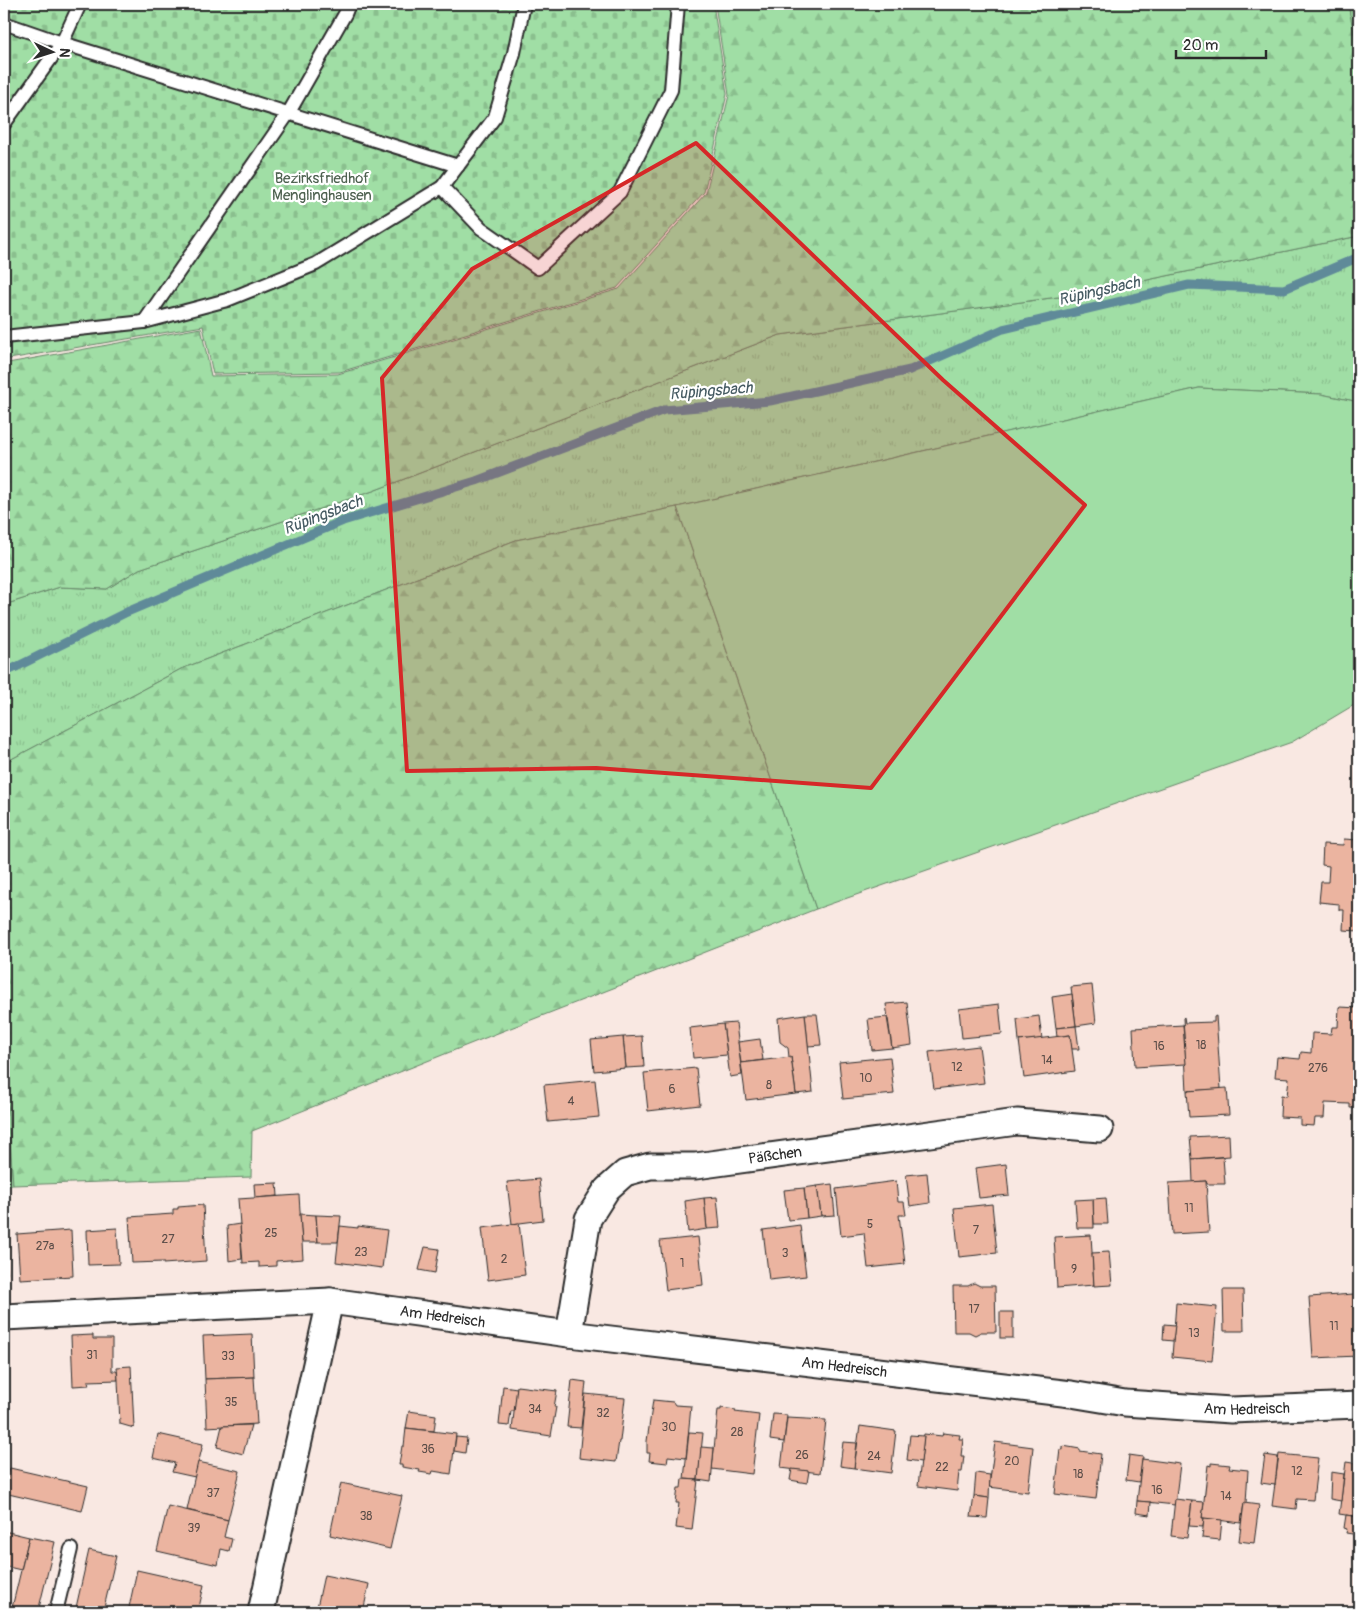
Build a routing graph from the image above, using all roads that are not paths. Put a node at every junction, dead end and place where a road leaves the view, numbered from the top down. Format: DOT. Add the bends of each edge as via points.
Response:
graph roads {
  1 [pos="80,4"];
  2 [pos="349,4"];
  3 [pos="524,4"];
  4 [pos="678,4"];
  5 [pos="4,23"];
  6 [pos="62,44"];
  7 [pos="288,114"];
  8 [pos="4,124"];
  9 [pos="458,166"];
  10 [pos="442,187"];
  11 [pos="144,322"];
  12 [pos="4,337"];
  13 [pos="1100,1129"];
  14 [pos="330,1301"];
  15 [pos="4,1317"];
  16 [pos="569,1334"];
  17 [pos="1359,1405"];
  18 [pos="71,1549"];
  19 [pos="56,1612"];
  20 [pos="261,1612"];
  1 -- 6 [label="lane"];
  2 -- 7 [label="lane"];
  3 -- 9 [label="lane" via="514,53 494,117"];
  4 -- 10 [label="lane" via="671,90 620,192 538,268 481,228"];
  5 -- 6 [label="lane"];
  6 -- 7 [label="lane"];
  6 -- 8 [label="lane"];
  7 -- 9 [label="lane"];
  7 -- 11 [label="lane"];
  9 -- 10 [label="lane"];
  10 -- 11 [label="lane" via="316,264 227,300"];
  11 -- 12 [label="lane"];
  13 -- 16 [label="street, Päßchen" via="1017,1122 696,1166 650,1166 625,1173 606,1189 588,1218"];
  14 -- 15 [label="street, Am Hedreisch"];
  14 -- 16 [label="street, Am Hedreisch"];
  14 -- 20 [label="street"];
  16 -- 17 [label="street, Am Hedreisch" via="1125,1403 1231,1410"];
  18 -- 19 [label="lane"];
}
